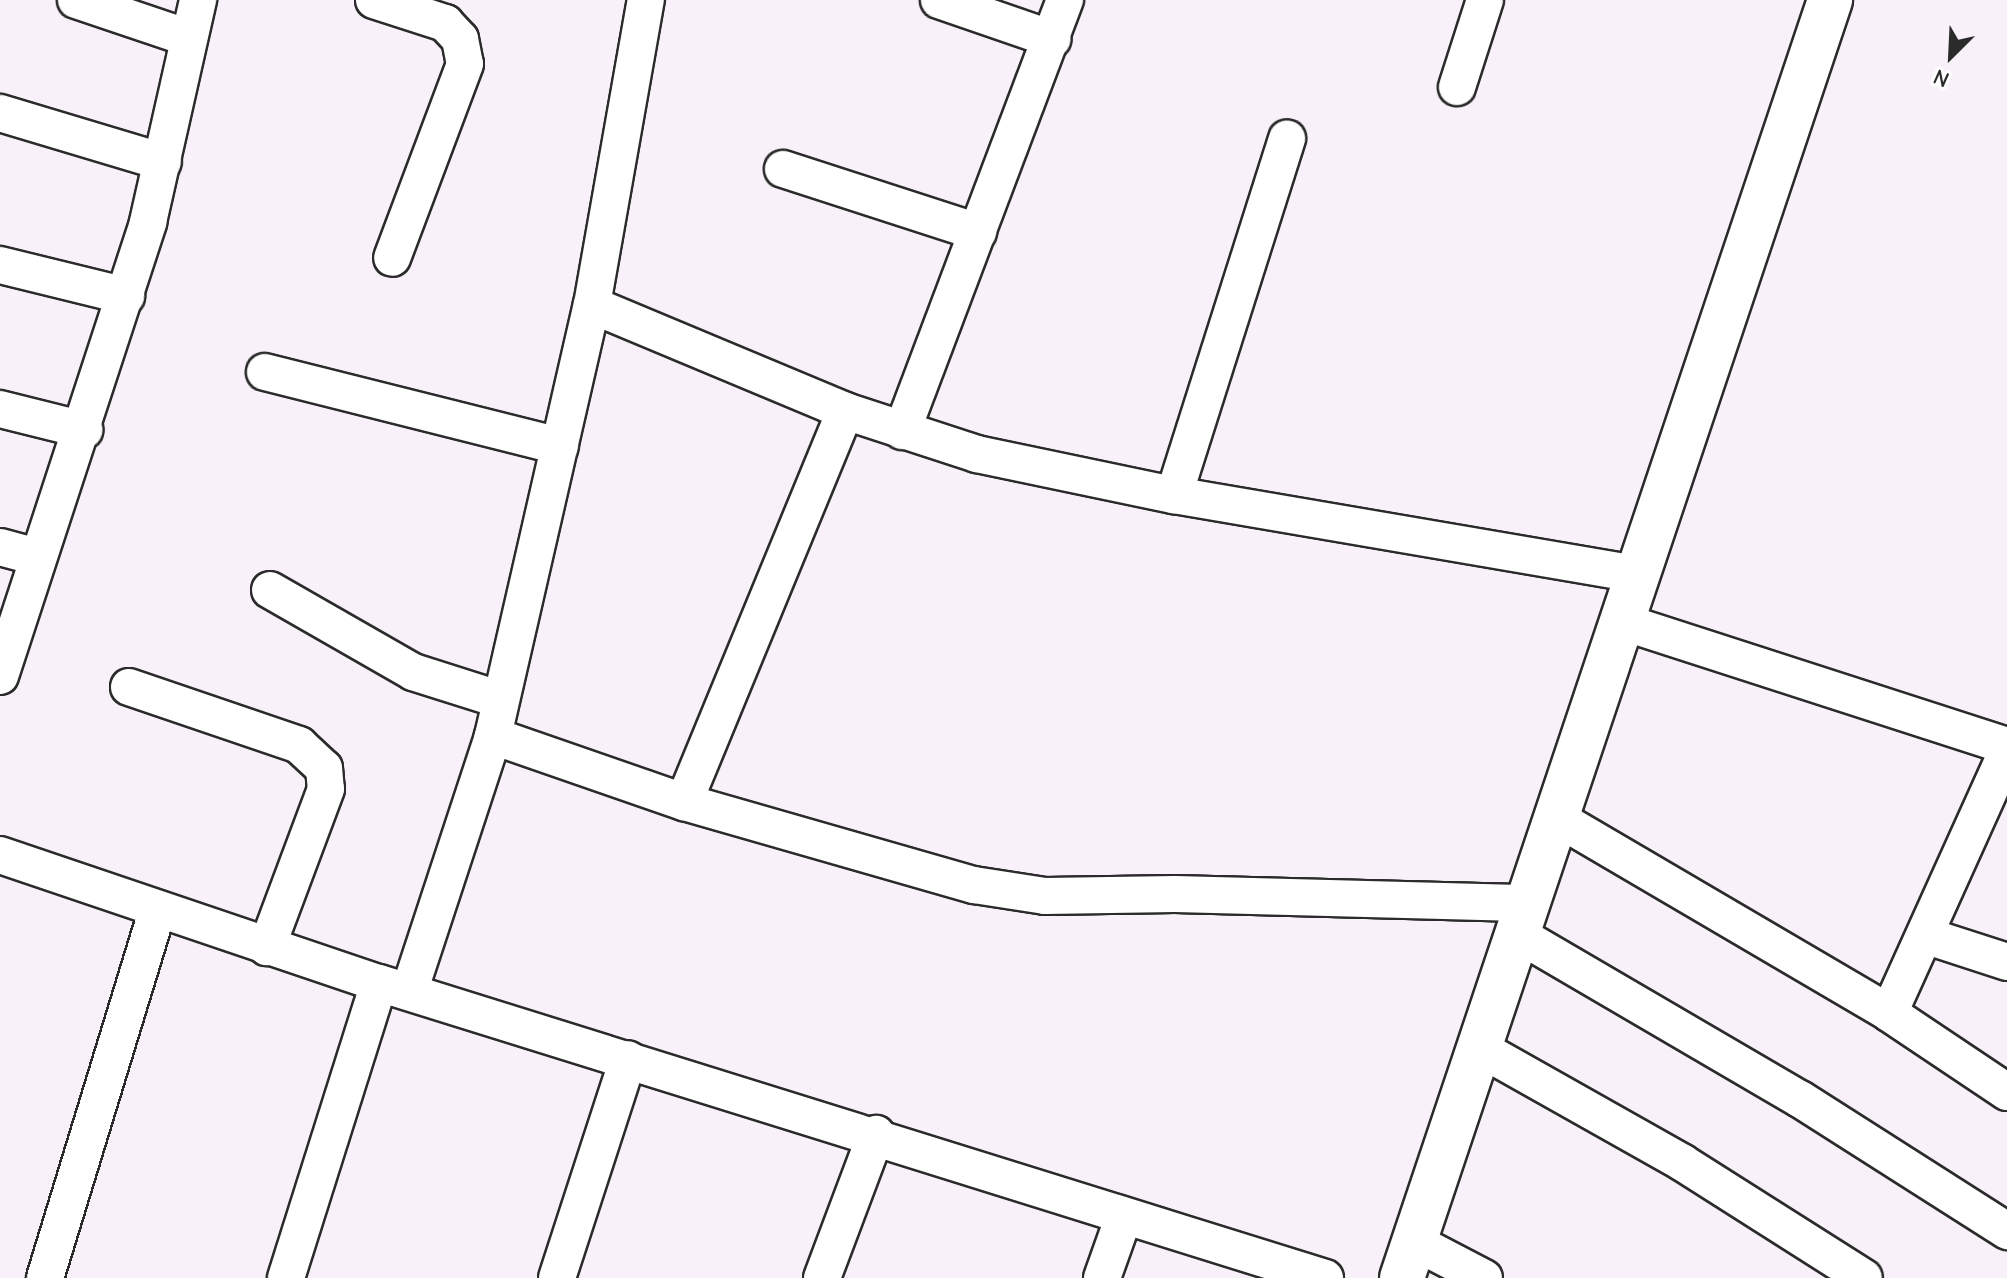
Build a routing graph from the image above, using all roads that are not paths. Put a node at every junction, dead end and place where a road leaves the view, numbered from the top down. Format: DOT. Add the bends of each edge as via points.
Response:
graph roads {
  1 [pos="76,0"];
  2 [pos="198,0"];
  3 [pos="374,0"];
  4 [pos="646,0"];
  5 [pos="939,0"];
  6 [pos="1065,0"];
  7 [pos="1485,0"];
  8 [pos="1830,0"];
  9 [pos="189,38"];
  10 [pos="1052,39"];
  11 [pos="1457,87"];
  12 [pos="0,113"];
  13 [pos="1287,138"];
  14 [pos="163,162"];
  15 [pos="783,169"];
  16 [pos="978,232"];
  17 [pos="392,258"];
  18 [pos="0,265"];
  19 [pos="126,296"];
  20 [pos="592,305"];
  21 [pos="265,372"];
  22 [pos="0,409"];
  23 [pos="845,411"];
  24 [pos="84,430"];
  25 [pos="902,431"];
  26 [pos="560,446"];
  27 [pos="1174,495"];
  28 [pos="0,547"];
  29 [pos="37,557"];
  30 [pos="1640,575"];
  31 [pos="270,590"];
  32 [pos="1623,622"];
  33 [pos="0,676"];
  34 [pos="129,687"];
  35 [pos="498,699"];
  36 [pos="493,736"];
  37 [pos="2007,746"];
  38 [pos="2007,752"];
  39 [pos="684,802"];
  40 [pos="1557,818"];
  41 [pos="0,855"];
  42 [pos="157,911"];
  43 [pos="1524,919"];
  44 [pos="1927,936"];
  45 [pos="267,947"];
  46 [pos="2007,962"];
  47 [pos="395,986"];
  48 [pos="1889,1013"];
  49 [pos="1481,1049"];
  50 [pos="628,1059"];
  51 [pos="2007,1092"];
  52 [pos="876,1134"];
  53 [pos="1123,1219"];
  54 [pos="2007,1231"];
  55 [pos="1408,1259"];
  56 [pos="45,1278"];
  57 [pos="286,1278"];
  58 [pos="557,1278"];
  59 [pos="822,1278"];
  60 [pos="1102,1278"];
  61 [pos="1325,1278"];
  62 [pos="1484,1278"];
  63 [pos="1864,1278"];
  1 -- 9 [label="street"];
  2 -- 9 [label="street"];
  3 -- 17 [label="street" via="445,23 460,39 465,64"];
  4 -- 20 [label="street"];
  5 -- 10 [label="street"];
  6 -- 10 [label="street"];
  7 -- 11 [label="street"];
  8 -- 30 [label="street"];
  9 -- 14 [label="street"];
  10 -- 16 [label="street"];
  12 -- 14 [label="street"];
  13 -- 27 [label="street"];
  14 -- 19 [label="street"];
  15 -- 16 [label="street"];
  16 -- 25 [label="street"];
  18 -- 19 [label="street"];
  19 -- 24 [label="street"];
  20 -- 23 [label="street"];
  20 -- 26 [label="street"];
  21 -- 26 [label="street"];
  22 -- 24 [label="street"];
  23 -- 25 [label="street"];
  23 -- 39 [label="street"];
  24 -- 29 [label="street"];
  25 -- 27 [label="street" via="977,454"];
  26 -- 35 [label="street"];
  27 -- 30 [label="street"];
  28 -- 29 [label="street"];
  29 -- 33 [label="street"];
  30 -- 32 [label="street"];
  31 -- 35 [label="street" via="413,672"];
  32 -- 37 [label="street"];
  32 -- 40 [label="street"];
  34 -- 45 [label="street" via="299,745 324,768 326,789"];
  35 -- 36 [label="street"];
  36 -- 39 [label="street"];
  36 -- 47 [label="street"];
  38 -- 44 [label="street"];
  39 -- 43 [label="street" via="974,885 1045,896 1175,894"];
  40 -- 43 [label="street"];
  40 -- 48 [label="street"];
  41 -- 42 [label="street"];
  42 -- 45 [label="street"];
  42 -- 56 [label="street"];
  43 -- 49 [label="street"];
  43 -- 54 [label="street"];
  44 -- 46 [label="street"];
  44 -- 48 [label="street"];
  45 -- 47 [label="street"];
  47 -- 50 [label="street"];
  47 -- 57 [label="street"];
  48 -- 51 [label="street"];
  49 -- 55 [label="street"];
  49 -- 63 [label="street" via="1683,1163"];
  50 -- 52 [label="street"];
  50 -- 58 [label="street"];
  52 -- 53 [label="street"];
  52 -- 59 [label="street"];
  53 -- 60 [label="street"];
  53 -- 61 [label="street"];
  55 -- 62 [label="street"];
}
